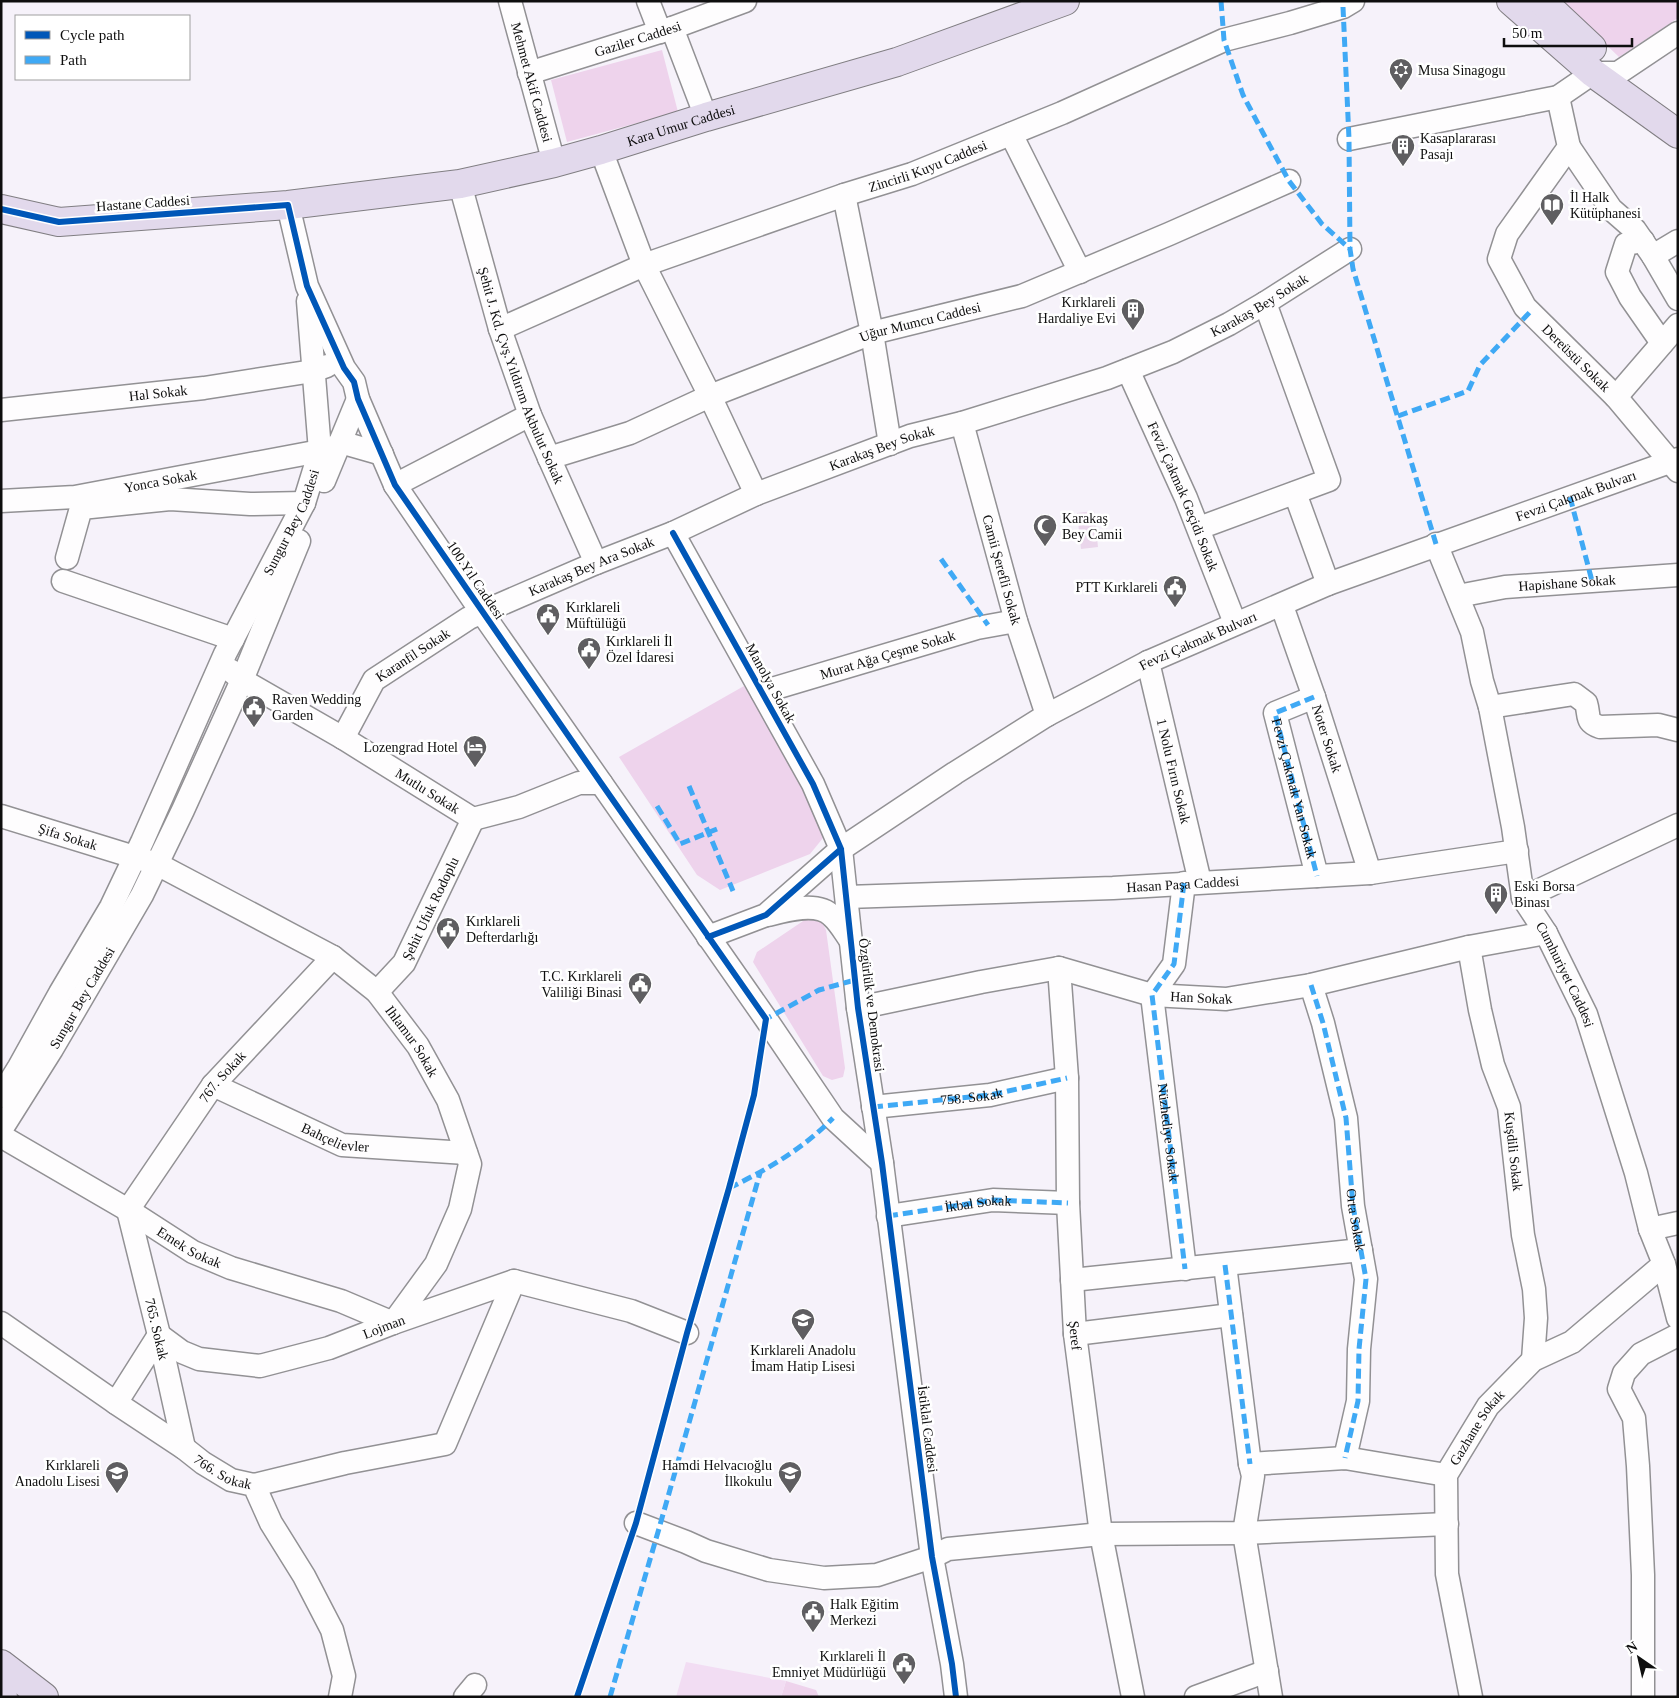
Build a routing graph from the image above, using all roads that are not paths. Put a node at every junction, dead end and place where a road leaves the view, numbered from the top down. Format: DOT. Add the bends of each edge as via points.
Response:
graph roads {
  1 [pos="510,1"];
  2 [pos="648,1"];
  3 [pos="745,1"];
  4 [pos="1065,1"];
  5 [pos="1353,1"];
  6 [pos="1511,1"];
  7 [pos="1542,1"];
  8 [pos="666,30"];
  9 [pos="1678,33"];
  10 [pos="529,73"];
  11 [pos="1606,73"];
  12 [pos="1558,97"];
  13 [pos="1678,114"];
  14 [pos="706,117"];
  15 [pos="1011,134"];
  16 [pos="1678,134"];
  17 [pos="1349,139"];
  18 [pos="1569,146"];
  19 [pos="601,150"];
  20 [pos="554,163"];
  21 [pos="1289,181"];
  22 [pos="460,184"];
  23 [pos="844,196"];
  24 [pos="288,206"];
  25 [pos="1,209"];
  26 [pos="1678,241"];
  27 [pos="1350,249"];
  28 [pos="1648,249"];
  29 [pos="644,265"];
  30 [pos="1080,272"];
  31 [pos="307,286"];
  32 [pos="1678,299"];
  33 [pos="1265,303"];
  34 [pos="1678,325"];
  35 [pos="500,330"];
  36 [pos="872,333"];
  37 [pos="1662,344"];
  38 [pos="344,368"];
  39 [pos="1128,370"];
  40 [pos="313,371"];
  41 [pos="1608,389"];
  42 [pos="710,396"];
  43 [pos="358,399"];
  44 [pos="1,410"];
  45 [pos="530,415"];
  46 [pos="962,423"];
  47 [pos="890,444"];
  48 [pos="330,447"];
  49 [pos="382,454"];
  50 [pos="549,458"];
  51 [pos="1675,464"];
  52 [pos="395,485"];
  53 [pos="1295,493"];
  54 [pos="756,494"];
  55 [pos="1,501"];
  56 [pos="304,503"];
  57 [pos="1199,528"];
  58 [pos="673,532"];
  59 [pos="1436,544"];
  60 [pos="67,558"];
  61 [pos="596,563"];
  62 [pos="1678,575"];
  63 [pos="63,581"];
  64 [pos="1328,584"];
  65 [pos="1458,596"];
  66 [pos="1282,606"];
  67 [pos="489,609"];
  68 [pos="1016,621"];
  69 [pos="1235,623"];
  70 [pos="233,639"];
  71 [pos="1148,662"];
  72 [pos="222,664"];
  73 [pos="242,680"];
  74 [pos="762,692"];
  75 [pos="1314,697"];
  76 [pos="1490,707"];
  77 [pos="1047,715"];
  78 [pos="1678,730"];
  79 [pos="344,738"];
  80 [pos="600,783"];
  81 [pos="1,816"];
  82 [pos="473,819"];
  83 [pos="1678,825"];
  84 [pos="841,850"];
  85 [pos="1517,851"];
  86 [pos="134,858"];
  87 [pos="157,864"];
  88 [pos="1370,873"];
  89 [pos="1317,876"];
  90 [pos="1192,883"];
  91 [pos="847,897"];
  92 [pos="1523,898"];
  93 [pos="766,915"];
  94 [pos="1546,933"];
  95 [pos="708,937"];
  96 [pos="851,942"];
  97 [pos="1469,947"];
  98 [pos="333,957"];
  99 [pos="1059,968"];
  100 [pos="1311,985"];
  101 [pos="377,992"];
  102 [pos="1152,995"];
  103 [pos="858,1008"];
  104 [pos="1067,1078"];
  105 [pos="214,1085"];
  106 [pos="1,1096"];
  107 [pos="873,1107"];
  108 [pos="1,1130"];
  109 [pos="1,1136"];
  110 [pos="466,1153"];
  111 [pos="882,1163"];
  112 [pos="1068,1203"];
  113 [pos="128,1210"];
  114 [pos="888,1216"];
  115 [pos="1678,1223"];
  116 [pos="1650,1230"];
  117 [pos="1361,1250"];
  118 [pos="1664,1264"];
  119 [pos="1225,1265"];
  120 [pos="1184,1269"];
  121 [pos="1072,1280"];
  122 [pos="514,1281"];
  123 [pos="1231,1315"];
  124 [pos="1678,1318"];
  125 [pos="1,1323"];
  126 [pos="393,1323"];
  127 [pos="687,1333"];
  128 [pos="1075,1334"];
  129 [pos="159,1335"];
  130 [pos="1678,1336"];
  131 [pos="1533,1360"];
  132 [pos="116,1403"];
  133 [pos="184,1448"];
  134 [pos="1345,1458"];
  135 [pos="1250,1464"];
  136 [pos="1446,1474"];
  137 [pos="254,1485"];
  138 [pos="636,1523"];
  139 [pos="1447,1524"];
  140 [pos="1101,1534"];
  141 [pos="1244,1534"];
  142 [pos="932,1556"];
  143 [pos="1,1664"];
  144 [pos="1267,1671"];
  145 [pos="44,1697"];
  146 [pos="340,1697"];
  147 [pos="956,1697"];
  148 [pos="1133,1697"];
  149 [pos="1196,1697"];
  150 [pos="1272,1697"];
  151 [pos="1471,1697"];
  152 [pos="1643,1697"];
  1 -- 10 [label="street, Mehmet Akif Caddesi"];
  2 -- 8 [label="street"];
  3 -- 8 [label="street, Gaziler Caddesi"];
  4 -- 14 [label="main road, Kara Umur Caddesi" via="897,62"];
  5 -- 15 [label="street, Zincirli Kuyu Caddesi" via="1290,24 1224,40"];
  6 -- 11 [label="main road"];
  7 -- 11 [label="main road"];
  8 -- 10 [label="street, Gaziler Caddesi"];
  8 -- 14 [label="street"];
  9 -- 11 [label="street"];
  10 -- 20 [label="street, Mehmet Akif Caddesi"];
  11 -- 12 [label="street"];
  11 -- 13 [label="main road"];
  11 -- 16 [label="main road"];
  12 -- 17 [label="street"];
  12 -- 18 [label="street"];
  14 -- 19 [label="main road, Kara Umur Caddesi"];
  15 -- 23 [label="street, Zincirli Kuyu Caddesi" via="912,174"];
  15 -- 30 [label="street"];
  18 -- 28 [label="street" via="1611,209 1635,230"];
  18 -- 41 [label="street, Dereüstü Sokak" via="1507,234 1499,259 1524,306"];
  19 -- 20 [label="main road, Kara Umur Caddesi"];
  19 -- 29 [label="street"];
  20 -- 22 [label="main road, Kara Umur Caddesi"];
  21 -- 30 [label="street, Uğur Mumcu Caddesi"];
  22 -- 24 [label="main road, Kara Umur Caddesi"];
  22 -- 35 [label="street, Şehit J. Kd. Çvş.Yıldırım Akbulut Sokak"];
  23 -- 29 [label="street, Zincirli Kuyu Caddesi"];
  23 -- 36 [label="street"];
  24 -- 25 [label="main road, Hastane Caddesi" via="59,222"];
  24 -- 31 [label="street, 100.Yıl Caddesi"];
  26 -- 28 [label="street"];
  27 -- 33 [label="street, Karakaş Bey Sokak"];
  28 -- 32 [label="street"];
  28 -- 37 [label="street" via="1626,244 1617,272"];
  29 -- 35 [label="street, Zincirli Kuyu Caddesi"];
  29 -- 42 [label="street"];
  30 -- 36 [label="street, Uğur Mumcu Caddesi" via="1022,296"];
  31 -- 38 [label="street, 100.Yıl Caddesi"];
  31 -- 40 [label="street, 100.Yıl Caddesi"];
  33 -- 39 [label="street, Karakaş Bey Sokak" via="1173,352"];
  33 -- 53 [label="street" via="1329,480"];
  34 -- 37 [label="street"];
  35 -- 45 [label="street, Şehit J. Kd. Çvş.Yıldırım Akbulut Sokak"];
  36 -- 42 [label="street, Uğur Mumcu Caddesi"];
  36 -- 47 [label="street"];
  37 -- 41 [label="street"];
  38 -- 40 [label="street, Hal Sokak" via="328,366"];
  38 -- 43 [label="street, 100.Yıl Caddesi" via="354,382"];
  39 -- 46 [label="street, Karakaş Bey Sokak"];
  39 -- 57 [label="street, Fevzi Çakmak Geçidi Sokak"];
  40 -- 44 [label="street, Hal Sokak" via="204,388"];
  40 -- 48 [label="street, Sungur Bey Caddesi"];
  41 -- 51 [label="street, Dereüstü Sokak"];
  42 -- 50 [label="street, Uğur Mumcu Caddesi" via="630,433"];
  42 -- 54 [label="street"];
  43 -- 48 [label="street, Sungur Bey Caddesi"];
  43 -- 49 [label="street, 100.Yıl Caddesi"];
  45 -- 50 [label="street, Şehit J. Kd. Çvş.Yıldırım Akbulut Sokak"];
  45 -- 52 [label="street"];
  46 -- 47 [label="street, Karakaş Bey Sokak"];
  46 -- 68 [label="street, Camii Şerefli Sokak"];
  47 -- 54 [label="street, Karakaş Bey Sokak"];
  48 -- 49 [label="street"];
  48 -- 55 [label="street, Yonca Sokak" via="75,497"];
  48 -- 56 [label="street, Sungur Bey Caddesi"];
  48 -- 73 [label="street, Sungur Bey Caddesi"];
  49 -- 52 [label="street, 100.Yıl Caddesi"];
  50 -- 61 [label="street, Şehit J. Kd. Çvş.Yıldırım Akbulut Sokak"];
  51 -- 59 [label="street, Fevzi Çakmak Bulvarı"];
  52 -- 67 [label="street, 100.Yıl Caddesi"];
  53 -- 57 [label="street"];
  53 -- 64 [label="street"];
  54 -- 58 [label="street, Karakaş Bey Ara Sokak"];
  56 -- 60 [label="street" via="170,500 81,508"];
  56 -- 70 [label="street, Sungur Bey Caddesi"];
  57 -- 69 [label="street, Fevzi Çakmak Geçidi Sokak"];
  58 -- 61 [label="street, Karakaş Bey Ara Sokak"];
  58 -- 74 [label="street, Manolya Sokak"];
  59 -- 64 [label="street, Fevzi Çakmak Bulvarı"];
  59 -- 65 [label="street, Cumhuriyet Caddesi"];
  61 -- 67 [label="street, Karakaş Bey Ara Sokak"];
  62 -- 65 [label="street, Hapishane Sokak" via="1504,587"];
  63 -- 70 [label="street"];
  64 -- 66 [label="street, Fevzi Çakmak Bulvarı"];
  65 -- 76 [label="street, Cumhuriyet Caddesi" via="1472,632"];
  66 -- 69 [label="street, Fevzi Çakmak Bulvarı"];
  66 -- 75 [label="street, Noter Sokak"];
  67 -- 79 [label="street, Karanfil Sokak" via="469,618 374,680"];
  67 -- 80 [label="street, 100.Yıl Caddesi"];
  68 -- 74 [label="street, Murat Ağa Çeşme Sokak" via="977,628"];
  68 -- 77 [label="street, Camii Şerefli Sokak"];
  69 -- 71 [label="street, Fevzi Çakmak Bulvarı"];
  70 -- 72 [label="street, Sungur Bey Caddesi"];
  71 -- 77 [label="street, Fevzi Çakmak Bulvarı"];
  71 -- 90 [label="street, 1 Nolu Fırın Sokak"];
  72 -- 73 [label="street"];
  72 -- 86 [label="street, Sungur Bey Caddesi"];
  73 -- 79 [label="street, Mutlu Sokak"];
  73 -- 87 [label="street, Sungur Bey Caddesi"];
  74 -- 84 [label="street, Manolya Sokak" via="813,784"];
  75 -- 88 [label="street, Noter Sokak"];
  75 -- 89 [label="street, Fevzi Çakmak Yan Sokak" via="1275,713"];
  76 -- 78 [label="street" via="1574,694 1586,703 1588,719 1600,727 1658,725"];
  76 -- 85 [label="street, Cumhuriyet Caddesi"];
  77 -- 84 [label="street, Fevzi Çakmak Bulvarı"];
  79 -- 82 [label="street, Mutlu Sokak"];
  80 -- 82 [label="street, Mutlu Sokak" via="579,784 519,807"];
  80 -- 95 [label="street, 100.Yıl Caddesi"];
  81 -- 86 [label="street, Şifa Sokak"];
  82 -- 101 [label="street, Şehit Ufuk Rodoplu" via="404,963"];
  83 -- 92 [label="street"];
  84 -- 91 [label="street, Özgürlük ve Demokrasi"];
  84 -- 93 [label="street, Fevzi Çakmak Bulvarı"];
  85 -- 88 [label="street, Hasan Paşa Caddesi"];
  85 -- 92 [label="street, Cumhuriyet Caddesi"];
  86 -- 87 [label="street"];
  86 -- 106 [label="street, Sungur Bey Caddesi" via="111,907"];
  87 -- 98 [label="street, Ihlamur Sokak"];
  87 -- 108 [label="street, Sungur Bey Caddesi" via="56,1042"];
  88 -- 89 [label="street, Hasan Paşa Caddesi"];
  89 -- 90 [label="street, Hasan Paşa Caddesi"];
  90 -- 91 [label="street, Hasan Paşa Caddesi"];
  90 -- 102 [label="street" via="1174,964"];
  91 -- 96 [label="street, Özgürlük ve Demokrasi"];
  92 -- 94 [label="street, Cumhuriyet Caddesi"];
  93 -- 95 [label="street, Fevzi Çakmak Bulvarı"];
  93 -- 96 [label="street, Fevzi Çakmak Bulvarı" via="791,909 820,909 831,914"];
  94 -- 97 [label="street, Han Sokak"];
  94 -- 116 [label="street, Cumhuriyet Caddesi" via="1586,1014 1636,1173"];
  95 -- 111 [label="street" via="833,1118"];
  96 -- 103 [label="street, Özgürlük ve Demokrasi"];
  97 -- 100 [label="street, Han Sokak"];
  97 -- 131 [label="street, Kuşdili Sokak" via="1493,1065 1509,1107 1524,1235 1534,1289"];
  98 -- 101 [label="street, Ihlamur Sokak"];
  98 -- 105 [label="street, 767. Sokak"];
  99 -- 102 [label="street, Han Sokak"];
  99 -- 103 [label="street, Han Sokak"];
  99 -- 104 [label="street, Şeref"];
  100 -- 102 [label="street, Han Sokak" via="1226,999"];
  100 -- 117 [label="street, Orta Sokak" via="1346,1118 1353,1206"];
  101 -- 110 [label="street, Ihlamur Sokak" via="418,1046 448,1100"];
  102 -- 120 [label="street, Nüzhediye Sokak"];
  103 -- 107 [label="street, Özgürlük ve Demokrasi"];
  104 -- 107 [label="street, 758. Sokak" via="990,1095"];
  104 -- 112 [label="street, Şeref"];
  105 -- 110 [label="street, Bahçelievler" via="342,1145"];
  105 -- 113 [label="street, 767. Sokak"];
  107 -- 111 [label="street, Özgürlük ve Demokrasi"];
  109 -- 113 [label="street, Emek Sokak"];
  110 -- 126 [label="street, Ihlamur Sokak" via="470,1164 460,1209 436,1264"];
  111 -- 114 [label="street, İstiklal Caddesi"];
  112 -- 114 [label="street, İkbal Sokak" via="993,1200"];
  112 -- 121 [label="street, Şeref"];
  113 -- 126 [label="street, Emek Sokak" via="193,1252 231,1268 341,1301"];
  113 -- 129 [label="street, 765. Sokak"];
  114 -- 142 [label="street, İstiklal Caddesi"];
  115 -- 116 [label="street"];
  116 -- 118 [label="street, Cumhuriyet Caddesi"];
  117 -- 119 [label="street"];
  117 -- 134 [label="street, Orta Sokak" via="1366,1280 1358,1401"];
  118 -- 124 [label="street, Cumhuriyet Caddesi"];
  118 -- 131 [label="street, Gazhane Sokak" via="1572,1342"];
  119 -- 120 [label="street"];
  119 -- 123 [label="street"];
  120 -- 121 [label="street"];
  121 -- 128 [label="street, Şeref"];
  122 -- 126 [label="street, Lojman"];
  122 -- 127 [label="street" via="631,1311"];
  122 -- 137 [label="street" via="445,1444"];
  123 -- 128 [label="street"];
  123 -- 135 [label="street"];
  125 -- 132 [label="street, 766. Sokak"];
  126 -- 129 [label="street, Lojman" via="329,1348 260,1366 199,1359 182,1352"];
  128 -- 140 [label="street, Şeref"];
  129 -- 132 [label="street"];
  129 -- 133 [label="street, 765. Sokak"];
  130 -- 152 [label="street" via="1641,1354 1624,1373 1620,1389 1634,1418 1638,1466 1643,1575"];
  131 -- 136 [label="street, Gazhane Sokak" via="1488,1406"];
  132 -- 133 [label="street, 766. Sokak"];
  133 -- 137 [label="street, 766. Sokak" via="231,1480"];
  134 -- 135 [label="street"];
  134 -- 136 [label="street"];
  135 -- 141 [label="street" via="1253,1476"];
  136 -- 139 [label="street, Gazhane Sokak"];
  137 -- 146 [label="street, 766. Sokak" via="271,1523 332,1630 344,1676"];
  138 -- 142 [label="street" via="706,1551 769,1570 824,1578 876,1576"];
  139 -- 141 [label="street"];
  139 -- 151 [label="street, Gazhane Sokak" via="1447,1574"];
  140 -- 141 [label="street"];
  140 -- 142 [label="street" via="948,1549"];
  140 -- 148 [label="street, Şeref"];
  141 -- 144 [label="street"];
  142 -- 147 [label="street, İstiklal Caddesi"];
  143 -- 145 [label="main road"];
  144 -- 149 [label="street"];
  144 -- 150 [label="street"];
}
